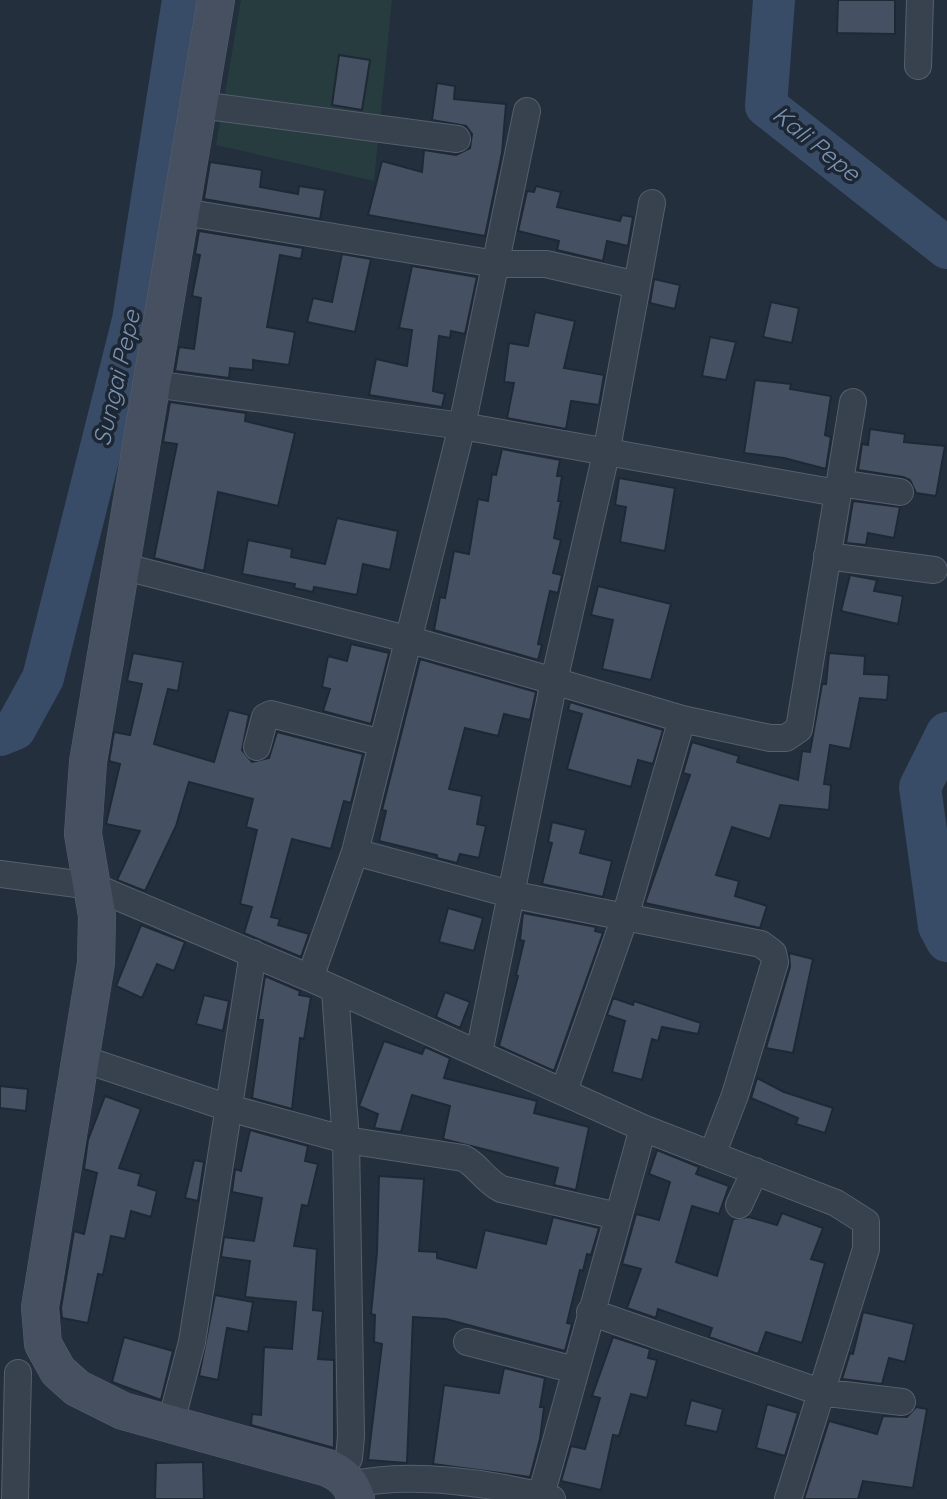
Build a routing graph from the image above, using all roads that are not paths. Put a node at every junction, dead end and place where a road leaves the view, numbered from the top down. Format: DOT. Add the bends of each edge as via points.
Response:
graph roads {
  1 [pos="216,0"];
  2 [pos="920,0"];
  3 [pos="918,66"];
  4 [pos="200,105"];
  5 [pos="527,111"];
  6 [pos="457,139"];
  7 [pos="652,203"];
  8 [pos="183,212"];
  9 [pos="496,264"];
  10 [pos="637,285"];
  11 [pos="153,384"];
  12 [pos="853,402"];
  13 [pos="463,426"];
  14 [pos="606,454"];
  15 [pos="838,488"];
  16 [pos="900,492"];
  17 [pos="827,556"];
  18 [pos="121,566"];
  19 [pos="934,570"];
  20 [pos="407,639"];
  21 [pos="554,681"];
  22 [pos="682,719"];
  23 [pos="382,743"];
  24 [pos="257,747"];
  25 [pos="355,852"];
  26 [pos="0,874"];
  27 [pos="92,886"];
  28 [pos="510,894"];
  29 [pos="625,917"];
  30 [pos="253,953"];
  31 [pos="310,978"];
  32 [pos="335,991"];
  33 [pos="479,1052"];
  34 [pos="80,1058"];
  35 [pos="564,1091"];
  36 [pos="229,1108"];
  37 [pos="643,1128"];
  38 [pos="346,1140"];
  39 [pos="712,1155"];
  40 [pos="755,1171"];
  41 [pos="739,1205"];
  42 [pos="617,1216"];
  43 [pos="590,1312"];
  44 [pos="467,1342"];
  45 [pos="575,1370"];
  46 [pos="58,1371"];
  47 [pos="9,1374"];
  48 [pos="820,1392"];
  49 [pos="902,1402"];
  50 [pos="170,1426"];
  51 [pos="349,1486"];
  52 [pos="544,1498"];
  53 [pos="15,1499"];
  54 [pos="789,1499"];
  1 -- 4 [label="main road"];
  2 -- 3 [label="street"];
  4 -- 6 [label="street"];
  4 -- 8 [label="main road"];
  5 -- 9 [label="street"];
  7 -- 10 [label="street"];
  8 -- 9 [label="street"];
  8 -- 11 [label="main road"];
  9 -- 10 [label="street" via="546,264"];
  9 -- 13 [label="street"];
  10 -- 14 [label="street"];
  11 -- 13 [label="street"];
  11 -- 18 [label="main road"];
  12 -- 15 [label="street"];
  13 -- 14 [label="street"];
  13 -- 20 [label="street"];
  14 -- 15 [label="street"];
  14 -- 21 [label="street"];
  15 -- 16 [label="street"];
  15 -- 17 [label="street"];
  17 -- 19 [label="street"];
  17 -- 22 [label="street" via="799,729 786,737 770,738"];
  18 -- 20 [label="street"];
  18 -- 27 [label="main road" via="88,762 83,834"];
  20 -- 21 [label="street"];
  20 -- 23 [label="street"];
  21 -- 22 [label="street"];
  21 -- 28 [label="street"];
  22 -- 29 [label="street"];
  23 -- 24 [label="street" via="271,714 265,717"];
  23 -- 25 [label="street"];
  25 -- 28 [label="street"];
  25 -- 31 [label="street"];
  26 -- 27 [label="street"];
  27 -- 30 [label="street"];
  27 -- 34 [label="main road" via="96,962"];
  28 -- 29 [label="street"];
  28 -- 33 [label="street"];
  29 -- 35 [label="street"];
  29 -- 39 [label="street" via="761,944 773,953 775,962 735,1095"];
  30 -- 31 [label="street"];
  30 -- 36 [label="street"];
  31 -- 32 [label="street"];
  32 -- 33 [label="street"];
  32 -- 38 [label="street"];
  33 -- 35 [label="street"];
  34 -- 36 [label="street"];
  34 -- 46 [label="main road" via="40,1307 43,1345"];
  35 -- 37 [label="street"];
  36 -- 38 [label="street"];
  36 -- 50 [label="street" via="192,1342"];
  37 -- 39 [label="street"];
  37 -- 42 [label="street"];
  38 -- 42 [label="street" via="463,1158 472,1162 485,1181 501,1189"];
  38 -- 51 [label="street"];
  39 -- 40 [label="street"];
  40 -- 41 [label="street"];
  40 -- 48 [label="street" via="836,1203 866,1222 866,1249"];
  42 -- 43 [label="street"];
  43 -- 45 [label="street"];
  43 -- 48 [label="street"];
  44 -- 45 [label="street"];
  45 -- 52 [label="street"];
  46 -- 47 [label="street"];
  46 -- 50 [label="main road" via="77,1388 123,1411"];
  47 -- 53 [label="street"];
  48 -- 49 [label="street"];
  48 -- 54 [label="street"];
  50 -- 51 [label="main road"];
  51 -- 52 [label="street" via="380,1479 505,1486"];
}
